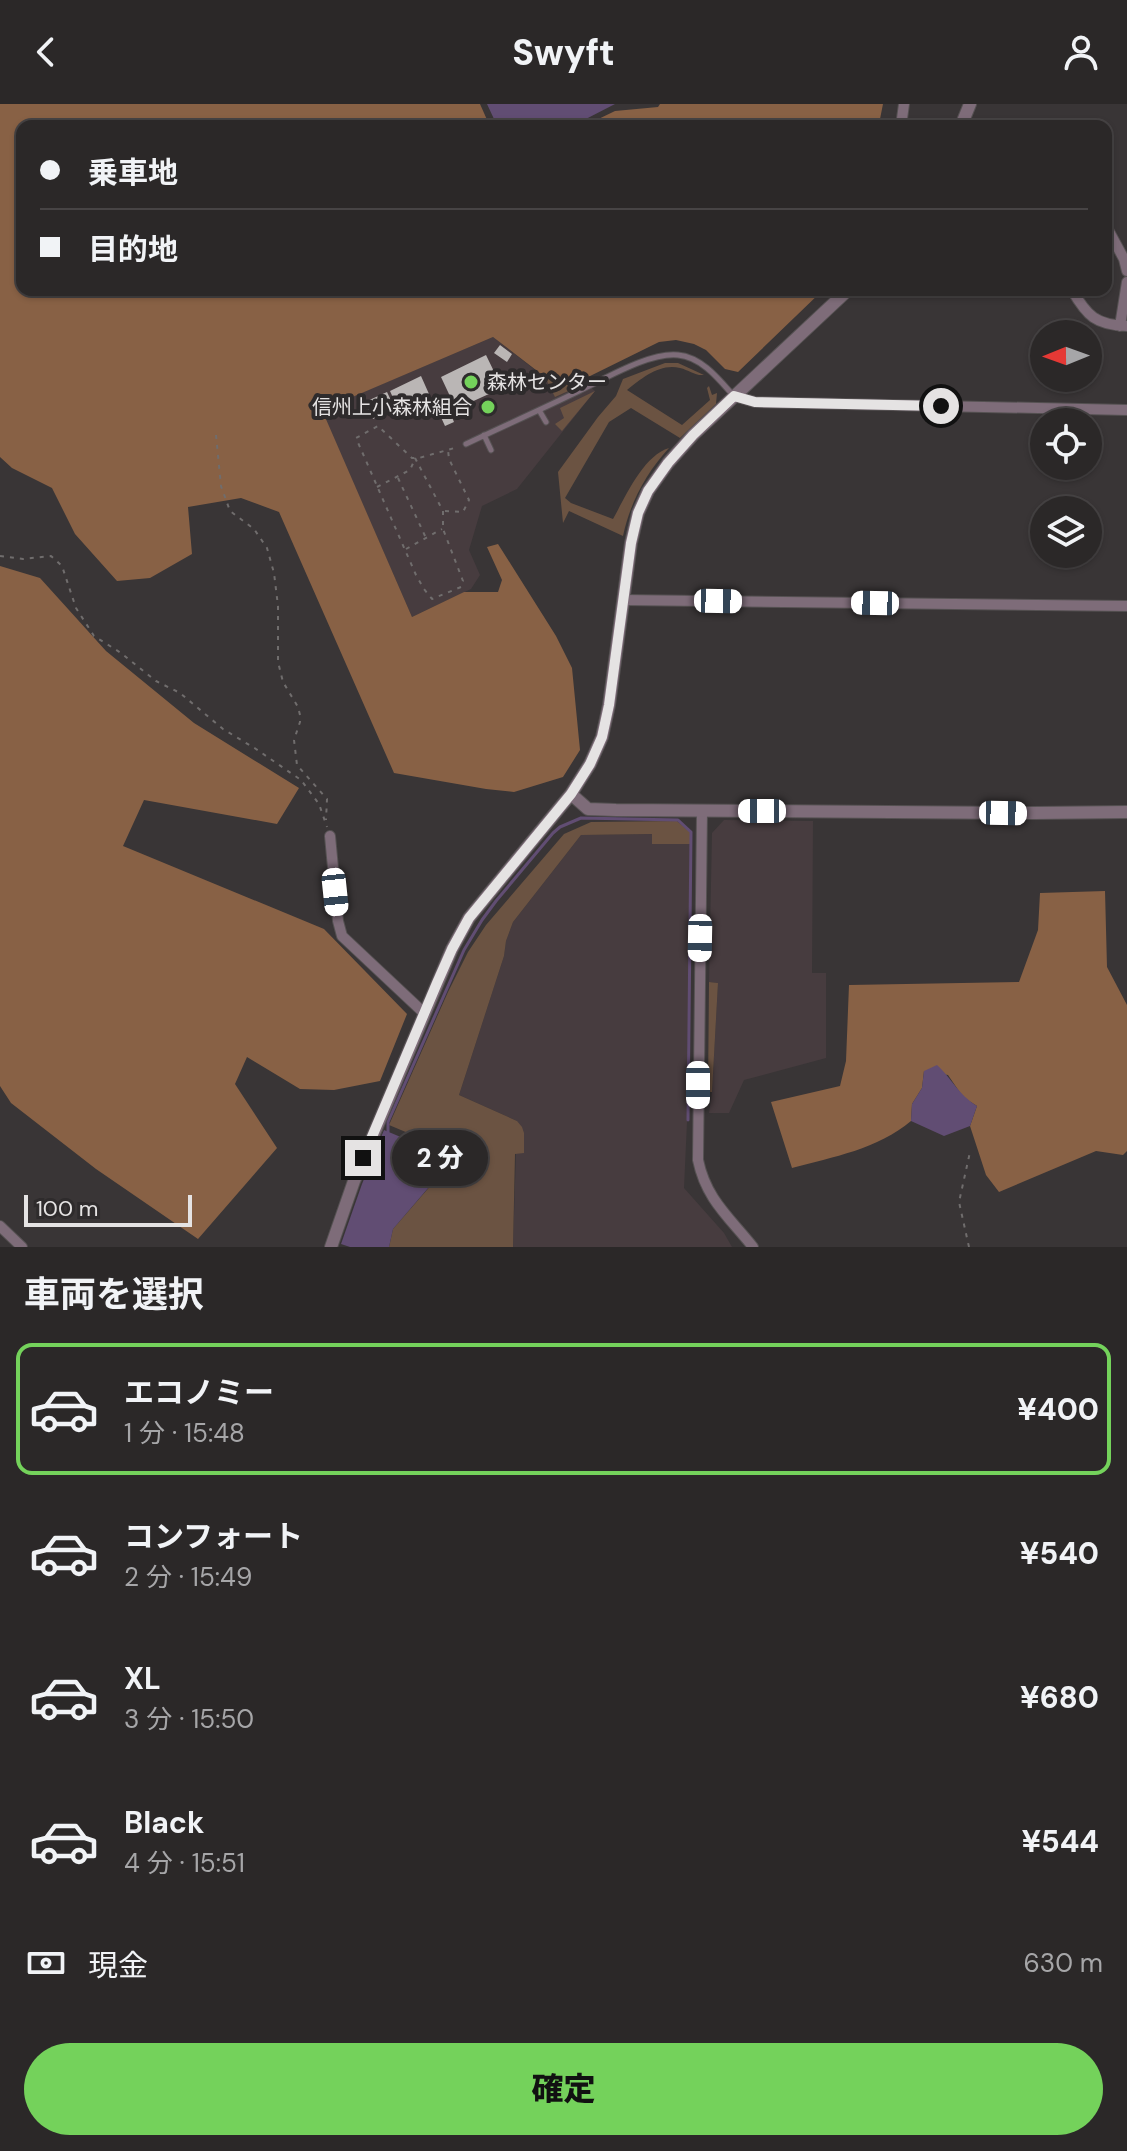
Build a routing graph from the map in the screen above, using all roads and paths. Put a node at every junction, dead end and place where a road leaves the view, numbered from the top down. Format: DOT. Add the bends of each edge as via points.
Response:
graph roads {
  1 [pos="1112,237"];
  2 [pos="1127,271"];
  3 [pos="1127,282"];
  4 [pos="842,296"];
  5 [pos="1075,296"];
  6 [pos="1123,326"];
  7 [pos="734,396"];
  8 [pos="539,410"];
  9 [pos="1127,410"];
  10 [pos="546,422"];
  11 [pos="216,435"];
  12 [pos="484,435"];
  13 [pos="466,444"];
  14 [pos="448,450"];
  15 [pos="491,450"];
  16 [pos="415,458"];
  17 [pos="398,478"];
  18 [pos="377,487"];
  19 [pos="443,511"];
  20 [pos="443,529"];
  21 [pos="426,538"];
  22 [pos="406,549"];
  23 [pos="0,556"];
  24 [pos="623,600"];
  25 [pos="1127,606"];
  26 [pos="571,794"];
  27 [pos="702,810"];
  28 [pos="1127,812"];
  29 [pos="328,830"];
  30 [pos="424,1013"];
  31 [pos="970,1152"];
  32 [pos="0,1226"];
  33 [pos="22,1247"];
  34 [pos="331,1247"];
  35 [pos="753,1247"];
  36 [pos="969,1247"];
  1 -- 2 [label="street"];
  3 -- 6 [label="street"];
  4 -- 7 [label="street"];
  5 -- 6 [label="street" via="1094,319"];
  7 -- 8 [label="lane" via="701,364 679,355 664,356"];
  7 -- 9 [label="street" via="755,402"];
  7 -- 24 [label="street" via="693,435 648,491 638,513"];
  8 -- 10 [label="lane"];
  8 -- 12 [label="lane"];
  11 -- 29 [label="path" via="221,486 230,511 254,529 267,548 278,606 278,662 300,715 297,765 327,799"];
  12 -- 13 [label="lane"];
  12 -- 15 [label="lane"];
  13 -- 14 [label="path"];
  14 -- 16 [label="path"];
  14 -- 19 [label="path" via="469,500 463,512"];
  16 -- 17 [label="path"];
  16 -- 18 [label="path" via="378,426 356,438"];
  16 -- 19 [label="path"];
  17 -- 18 [label="path"];
  17 -- 21 [label="path"];
  18 -- 22 [label="path"];
  19 -- 20 [label="path"];
  20 -- 21 [label="path"];
  20 -- 22 [label="path" via="461,587 432,599"];
  21 -- 22 [label="path"];
  23 -- 29 [label="path" via="51,556 62,566 76,608 94,636 301,780 319,804"];
  24 -- 25 [label="street"];
  24 -- 26 [label="street" via="602,737"];
  26 -- 27 [label="street" via="588,809"];
  26 -- 30 [label="street" via="469,918"];
  27 -- 28 [label="street"];
  27 -- 35 [label="street" via="698,1160 710,1196"];
  29 -- 30 [label="street" via="342,936"];
  30 -- 34 [label="street"];
  31 -- 36 [label="path" via="959,1202"];
  32 -- 33 [label="street"];
}
